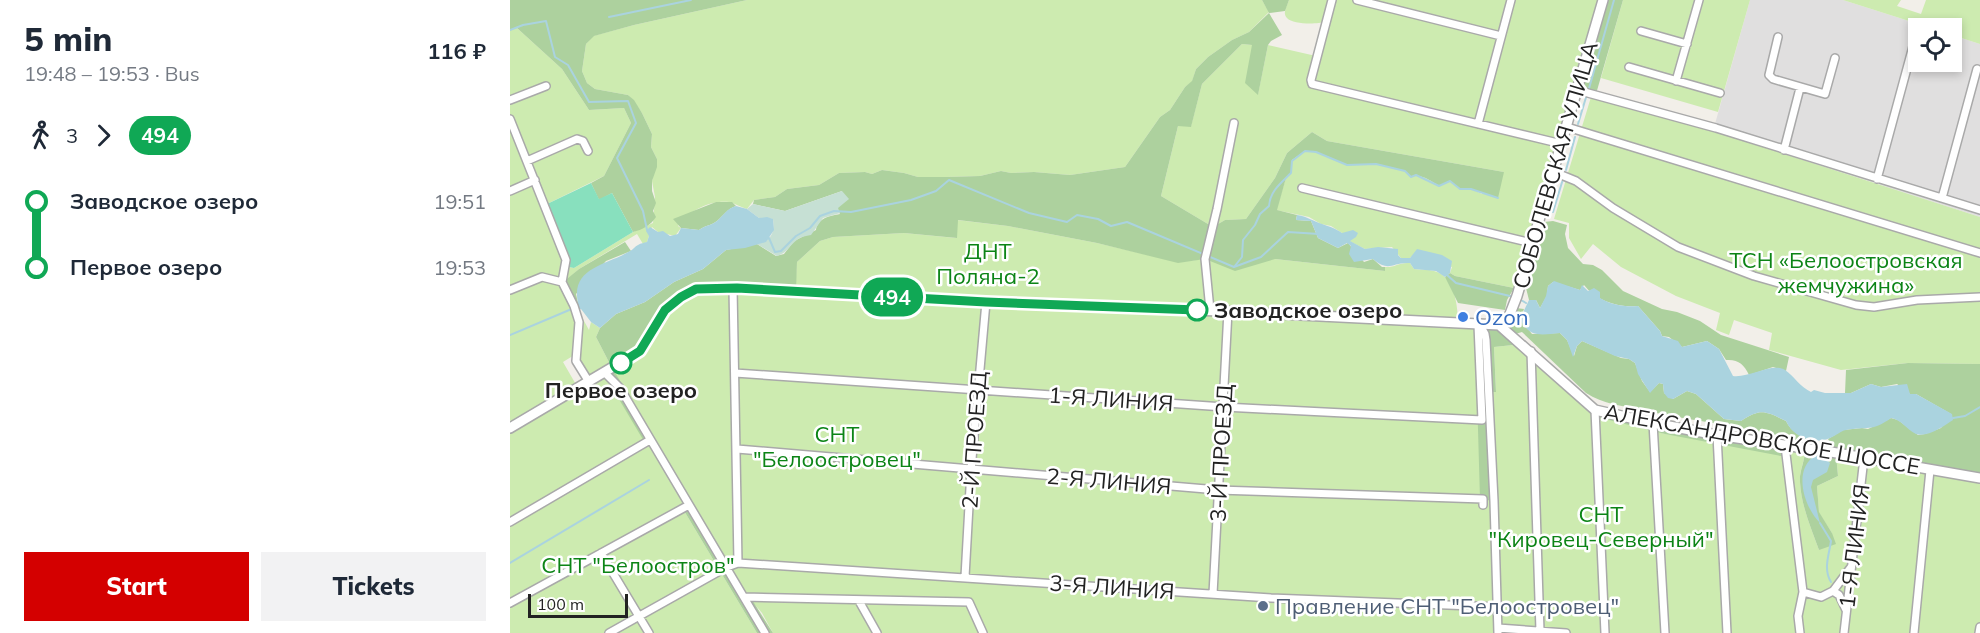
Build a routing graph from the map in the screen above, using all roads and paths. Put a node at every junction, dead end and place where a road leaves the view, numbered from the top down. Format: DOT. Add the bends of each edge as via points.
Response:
graph roads {
  1 [pos="1332,0"];
  2 [pos="1357,0"];
  3 [pos="1511,0"];
  4 [pos="1603,0"];
  5 [pos="1699,0"];
  6 [pos="1641,31"];
  7 [pos="1502,36"];
  8 [pos="1778,37"];
  9 [pos="1686,44"];
  10 [pos="1836,58"];
  11 [pos="1908,65"];
  12 [pos="1629,67"];
  13 [pos="1977,69"];
  14 [pos="1676,81"];
  15 [pos="546,86"];
  16 [pos="1800,88"];
  17 [pos="1577,90"];
  18 [pos="1720,93"];
  19 [pos="510,100"];
  20 [pos="510,119"];
  21 [pos="1234,123"];
  22 [pos="1478,124"];
  23 [pos="1567,127"];
  24 [pos="1562,144"];
  25 [pos="1784,150"];
  26 [pos="588,151"];
  27 [pos="527,161"];
  28 [pos="1554,172"];
  29 [pos="1877,179"];
  30 [pos="535,180"];
  31 [pos="1302,188"];
  32 [pos="510,191"];
  33 [pos="1942,198"];
  34 [pos="1980,210"];
  35 [pos="1532,243"];
  36 [pos="1980,253"];
  37 [pos="562,282"];
  38 [pos="733,288"];
  39 [pos="510,290"];
  40 [pos="1980,297"];
  41 [pos="986,302"];
  42 [pos="1210,310"];
  43 [pos="1228,311"];
  44 [pos="1479,325"];
  45 [pos="1499,325"];
  46 [pos="1531,351"];
  47 [pos="605,373"];
  48 [pos="735,374"];
  49 [pos="589,382"];
  50 [pos="978,389"];
  51 [pos="1224,407"];
  52 [pos="1595,410"];
  53 [pos="1653,423"];
  54 [pos="510,428"];
  55 [pos="1717,435"];
  56 [pos="650,440"];
  57 [pos="1785,446"];
  58 [pos="736,448"];
  59 [pos="1864,458"];
  60 [pos="971,470"];
  61 [pos="1930,470"];
  62 [pos="1980,478"];
  63 [pos="1218,490"];
  64 [pos="1483,502"];
  65 [pos="689,505"];
  66 [pos="510,522"];
  67 [pos="601,553"];
  68 [pos="738,563"];
  69 [pos="1852,565"];
  70 [pos="727,567"];
  71 [pos="965,577"];
  72 [pos="1833,591"];
  73 [pos="1803,592"];
  74 [pos="1213,594"];
  75 [pos="744,597"];
  76 [pos="859,601"];
  77 [pos="510,603"];
  78 [pos="1498,607"];
  79 [pos="1846,611"];
  80 [pos="638,616"];
  81 [pos="1980,627"];
  82 [pos="1498,630"];
  83 [pos="1540,631"];
  84 [pos="609,633"];
  85 [pos="648,633"];
  86 [pos="765,633"];
  87 [pos="877,633"];
  88 [pos="983,633"];
  89 [pos="1566,633"];
  90 [pos="1605,633"];
  91 [pos="1665,633"];
  92 [pos="1727,633"];
  93 [pos="1800,633"];
  94 [pos="1844,633"];
  95 [pos="1914,633"];
  96 [pos="1979,633"];
  1 -- 22 [label="street" via="1312,84"];
  2 -- 7 [label="street"];
  3 -- 7 [label="street"];
  4 -- 17 [label="street, СОБОЛЕВСКАЯ УЛИЦА"];
  5 -- 9 [label="street"];
  6 -- 9 [label="street"];
  7 -- 22 [label="street"];
  8 -- 16 [label="street" via="1769,75"];
  9 -- 14 [label="street"];
  10 -- 16 [label="street" via="1825,94"];
  11 -- 29 [label="street"];
  12 -- 14 [label="street"];
  13 -- 33 [label="street"];
  14 -- 18 [label="street"];
  15 -- 19 [label="street"];
  16 -- 25 [label="street"];
  17 -- 23 [label="street, СОБОЛЕВСКАЯ УЛИЦА"];
  17 -- 25 [label="street"];
  20 -- 27 [label="street"];
  21 -- 42 [label="street" via="1206,255"];
  22 -- 24 [label="street"];
  23 -- 24 [label="street, СОБОЛЕВСКАЯ УЛИЦА"];
  23 -- 36 [label="street"];
  24 -- 28 [label="street, СОБОЛЕВСКАЯ УЛИЦА"];
  25 -- 29 [label="street"];
  26 -- 27 [label="street" via="583,141 577,139"];
  27 -- 30 [label="street"];
  28 -- 35 [label="street, СОБОЛЕВСКАЯ УЛИЦА"];
  28 -- 40 [label="street" via="1576,181 1678,247 1754,276 1874,307"];
  29 -- 33 [label="street"];
  30 -- 32 [label="street"];
  30 -- 37 [label="street" via="566,260"];
  31 -- 35 [label="street"];
  33 -- 34 [label="street"];
  35 -- 45 [label="street, СОБОЛЕВСКАЯ УЛИЦА" via="1513,308 1508,319"];
  37 -- 39 [label="street" via="542,277"];
  37 -- 49 [label="street" via="579,322 576,361"];
  38 -- 41 [label="street"];
  38 -- 47 [label="street" via="696,289 681,297 665,310 640,351"];
  38 -- 48 [label="street"];
  41 -- 42 [label="street"];
  41 -- 50 [label="street, 2-Й ПРОЕЗД"];
  42 -- 43 [label="street"];
  43 -- 44 [label="street"];
  43 -- 51 [label="street, 3-Й ПРОЕЗД"];
  44 -- 45 [label="street"];
  44 -- 51 [label="street, 1-Я ЛИНИЯ" via="1482,420"];
  44 -- 78 [label="street" via="1486,340"];
  45 -- 46 [label="street, АЛЕКСАНДРОВСКОЕ ШОССЕ"];
  46 -- 52 [label="street, АЛЕКСАНДРОВСКОЕ ШОССЕ"];
  46 -- 83 [label="street"];
  47 -- 49 [label="street"];
  47 -- 56 [label="street" via="620,388"];
  48 -- 50 [label="street, 1-Я ЛИНИЯ"];
  48 -- 58 [label="street"];
  49 -- 54 [label="street"];
  50 -- 51 [label="street, 1-Я ЛИНИЯ"];
  50 -- 60 [label="street, 2-Й ПРОЕЗД"];
  51 -- 63 [label="street, 3-Й ПРОЕЗД"];
  52 -- 53 [label="street, АЛЕКСАНДРОВСКОЕ ШОССЕ"];
  52 -- 90 [label="street"];
  53 -- 55 [label="street, АЛЕКСАНДРОВСКОЕ ШОССЕ"];
  53 -- 91 [label="street"];
  55 -- 57 [label="street, АЛЕКСАНДРОВСКОЕ ШОССЕ"];
  55 -- 92 [label="street"];
  56 -- 65 [label="street"];
  56 -- 66 [label="street"];
  57 -- 59 [label="street, АЛЕКСАНДРОВСКОЕ ШОССЕ"];
  57 -- 73 [label="street"];
  58 -- 60 [label="street, 2-Я ЛИНИЯ"];
  58 -- 68 [label="street"];
  59 -- 61 [label="street, АЛЕКСАНДРОВСКОЕ ШОССЕ"];
  59 -- 69 [label="street, 1-Я ЛИНИЯ"];
  60 -- 63 [label="street, 2-Я ЛИНИЯ"];
  60 -- 71 [label="street, 2-Й ПРОЕЗД"];
  61 -- 62 [label="street, АЛЕКСАНДРОВСКОЕ ШОССЕ"];
  61 -- 95 [label="street"];
  63 -- 64 [label="street, 2-Я ЛИНИЯ"];
  63 -- 74 [label="street, 3-Й ПРОЕЗД"];
  65 -- 67 [label="street"];
  65 -- 70 [label="street"];
  67 -- 77 [label="street"];
  67 -- 80 [label="street"];
  68 -- 70 [label="street, 3-Я ЛИНИЯ"];
  68 -- 71 [label="street, 3-Я ЛИНИЯ"];
  69 -- 72 [label="street"];
  69 -- 79 [label="street, 1-Я ЛИНИЯ"];
  70 -- 75 [label="street"];
  70 -- 80 [label="street, 3-Я ЛИНИЯ"];
  71 -- 74 [label="street, 3-Я ЛИНИЯ"];
  72 -- 73 [label="street" via="1821,597"];
  72 -- 79 [label="street"];
  73 -- 93 [label="street" via="1798,616"];
  74 -- 78 [label="street, 3-Я ЛИНИЯ"];
  75 -- 76 [label="street"];
  75 -- 86 [label="street"];
  76 -- 87 [label="street"];
  76 -- 88 [label="street" via="969,602"];
  78 -- 82 [label="street"];
  79 -- 94 [label="street, 1-Я ЛИНИЯ"];
  80 -- 84 [label="street, 3-Я ЛИНИЯ"];
  80 -- 85 [label="street"];
  81 -- 96 [label="street"];
  82 -- 83 [label="street"];
  83 -- 89 [label="street"];
}
